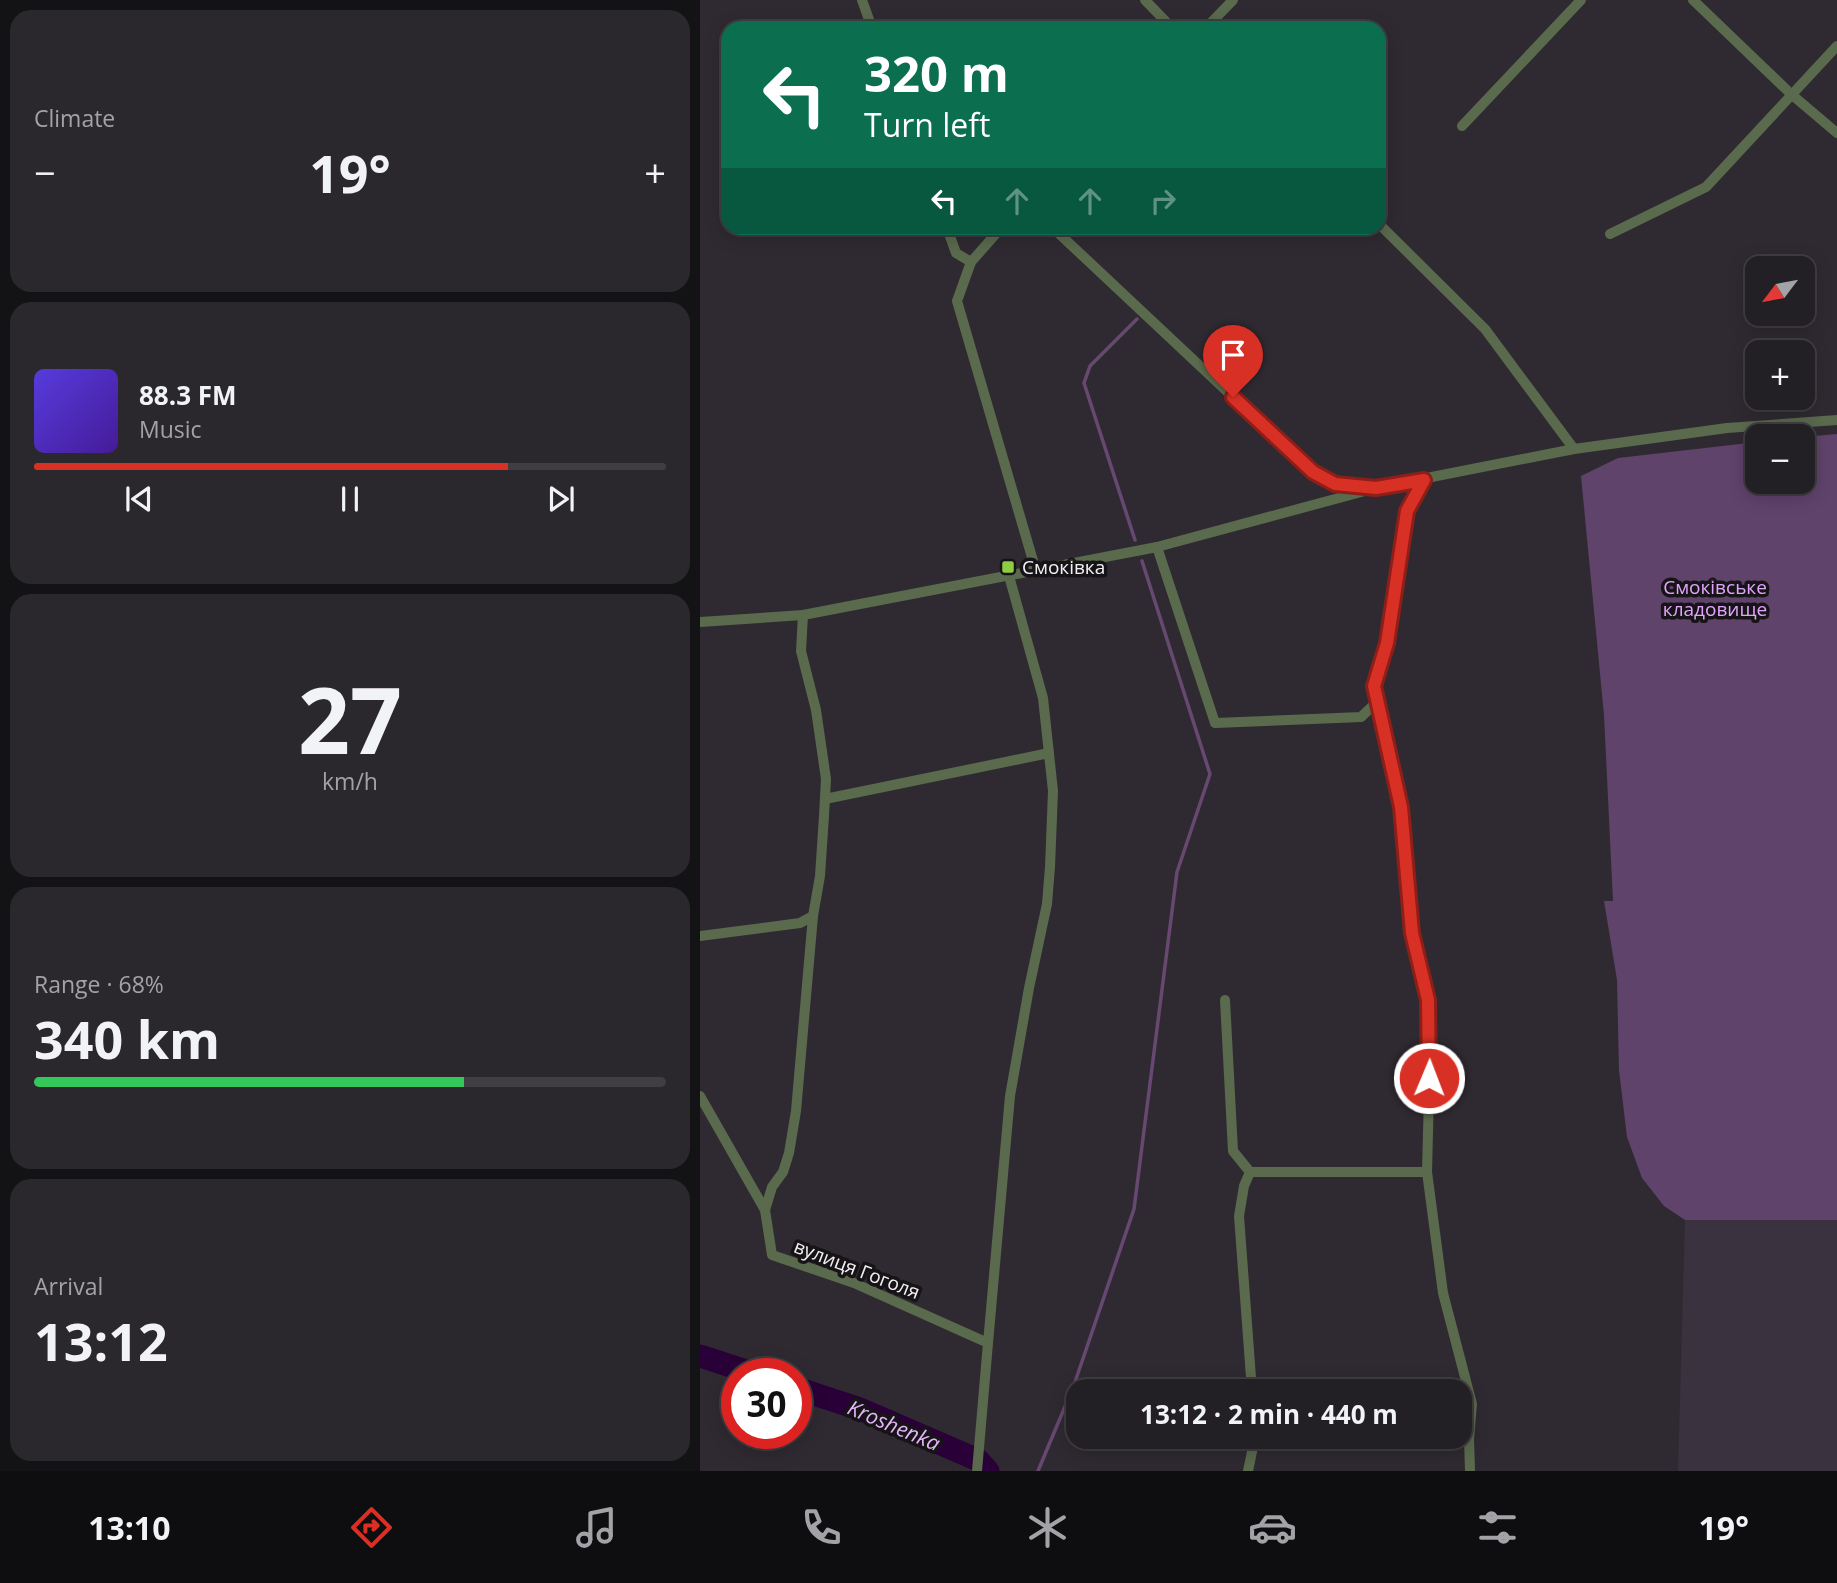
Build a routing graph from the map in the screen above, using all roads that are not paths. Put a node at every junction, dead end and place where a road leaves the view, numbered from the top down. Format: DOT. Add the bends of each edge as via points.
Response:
graph roads {
  1 [pos="862,0"];
  2 [pos="1145,0"];
  3 [pos="1233,0"];
  4 [pos="1581,0"];
  5 [pos="1693,0"];
  6 [pos="870,21"];
  7 [pos="1165,21"];
  8 [pos="1213,21"];
  9 [pos="1837,46"];
  10 [pos="1791,94"];
  11 [pos="1462,126"];
  12 [pos="1837,134"];
  13 [pos="1386,231"];
  14 [pos="1610,234"];
  15 [pos="950,235"];
  16 [pos="995,235"];
  17 [pos="1060,235"];
  18 [pos="971,262"];
  19 [pos="1837,420"];
  20 [pos="1574,449"];
  21 [pos="1424,480"];
  22 [pos="1376,488"];
  23 [pos="1157,547"];
  24 [pos="1036,571"];
  25 [pos="1009,576"];
  26 [pos="803,615"];
  27 [pos="700,622"];
  28 [pos="1378,701"];
  29 [pos="1049,753"];
  30 [pos="825,799"];
  31 [pos="813,916"];
  32 [pos="700,936"];
  33 [pos="1225,1000"];
  34 [pos="700,1096"];
  35 [pos="1250,1172"];
  36 [pos="1427,1172"];
  37 [pos="765,1210"];
  38 [pos="988,1343"];
  39 [pos="1251,1379"];
  40 [pos="1253,1449"];
  41 [pos="977,1471"];
  42 [pos="1248,1471"];
  43 [pos="1470,1471"];
  1 -- 6 [label="street"];
  2 -- 7 [label="street"];
  3 -- 8 [label="street"];
  4 -- 11 [label="street"];
  5 -- 10 [label="street"];
  9 -- 10 [label="street"];
  10 -- 12 [label="street"];
  10 -- 14 [label="street" via="1706,187"];
  13 -- 20 [label="street" via="1485,329"];
  15 -- 18 [label="street" via="956,253"];
  16 -- 18 [label="street"];
  17 -- 22 [label="street" via="1313,472 1335,484"];
  18 -- 24 [label="street" via="957,301"];
  19 -- 20 [label="street" via="1727,428"];
  20 -- 21 [label="street"];
  21 -- 22 [label="street"];
  21 -- 28 [label="street" via="1407,511 1387,643 1374,686"];
  22 -- 23 [label="street"];
  23 -- 24 [label="street"];
  23 -- 28 [label="street" via="1215,723 1361,717"];
  24 -- 25 [label="street"];
  25 -- 26 [label="street"];
  25 -- 29 [label="street" via="1043,698"];
  26 -- 27 [label="street"];
  26 -- 30 [label="street" via="802,650 816,710"];
  28 -- 36 [label="street" via="1401,807 1412,933 1428,1000"];
  29 -- 30 [label="street"];
  29 -- 38 [label="street" via="1053,791 1047,904 1010,1096"];
  30 -- 31 [label="street"];
  31 -- 32 [label="street" via="800,923"];
  31 -- 37 [label="street" via="796,1111 789,1153"];
  33 -- 35 [label="street" via="1233,1152"];
  34 -- 37 [label="street, вулиця Гоголя"];
  35 -- 36 [label="street"];
  35 -- 39 [label="street" via="1239,1216"];
  36 -- 43 [label="street" via="1443,1293 1472,1404"];
  37 -- 38 [label="street, вулиця Гоголя" via="772,1255 854,1283"];
  38 -- 41 [label="street"];
  40 -- 42 [label="street"];
}
